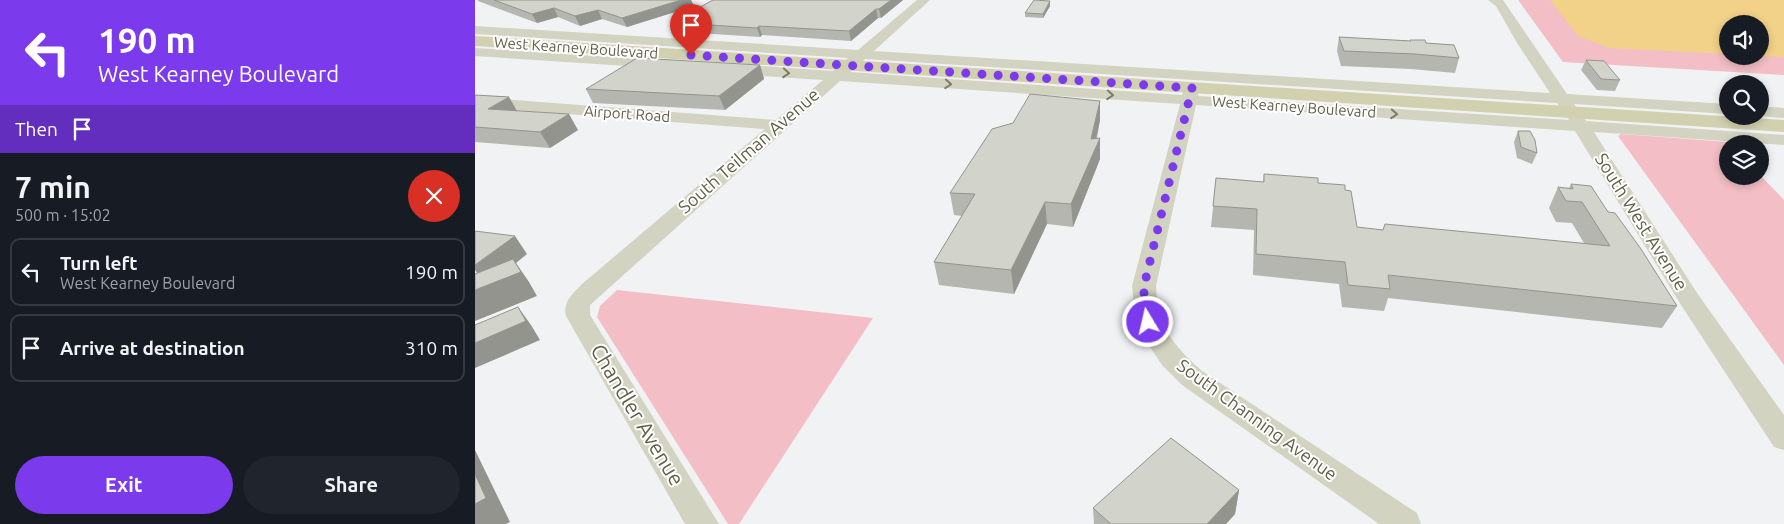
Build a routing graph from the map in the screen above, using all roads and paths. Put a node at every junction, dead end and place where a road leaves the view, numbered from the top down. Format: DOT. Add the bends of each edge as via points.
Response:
graph roads {
  1 [pos="924,0"];
  2 [pos="1499,1"];
  3 [pos="475,30"];
  4 [pos="475,41"];
  5 [pos="475,52"];
  6 [pos="849,65"];
  7 [pos="1190,94"];
  8 [pos="475,102"];
  9 [pos="1719,109"];
  10 [pos="1571,112"];
  11 [pos="1769,112"];
  12 [pos="1784,113"];
  13 [pos="779,126"];
  14 [pos="1784,126"];
  15 [pos="1784,140"];
  16 [pos="577,305"];
  17 [pos="1784,438"];
  18 [pos="703,524"];
  19 [pos="1405,524"];
  1 -- 6 [label="street, South Teilman Avenue"];
  2 -- 10 [label="street, South West Avenue"];
  3 -- 6 [label="street, West Kearney Boulevard"];
  4 -- 6 [label="main road, West Kearney Boulevard"];
  5 -- 6 [label="street, West Kearney Boulevard, one-way"];
  6 -- 7 [label="main road, West Kearney Boulevard"];
  6 -- 10 [label="street, West Kearney Boulevard"];
  6 -- 13 [label="street, South Teilman Avenue"];
  7 -- 10 [label="main road, West Kearney Boulevard"];
  7 -- 19 [label="street, South Channing Avenue" via="1144,286 1148,322 1159,344 1192,378"];
  8 -- 13 [label="street, Airport Road"];
  9 -- 10 [label="street, West Kearney Boulevard"];
  10 -- 14 [label="main road, West Kearney Boulevard"];
  10 -- 15 [label="street, West Kearney Boulevard"];
  10 -- 17 [label="street, South West Avenue" via="1689,299"];
  11 -- 12 [label="street"];
  13 -- 16 [label="street, South Teilman Avenue" via="590,290"];
  16 -- 18 [label="street, Chandler Avenue" via="578,316"];
}
